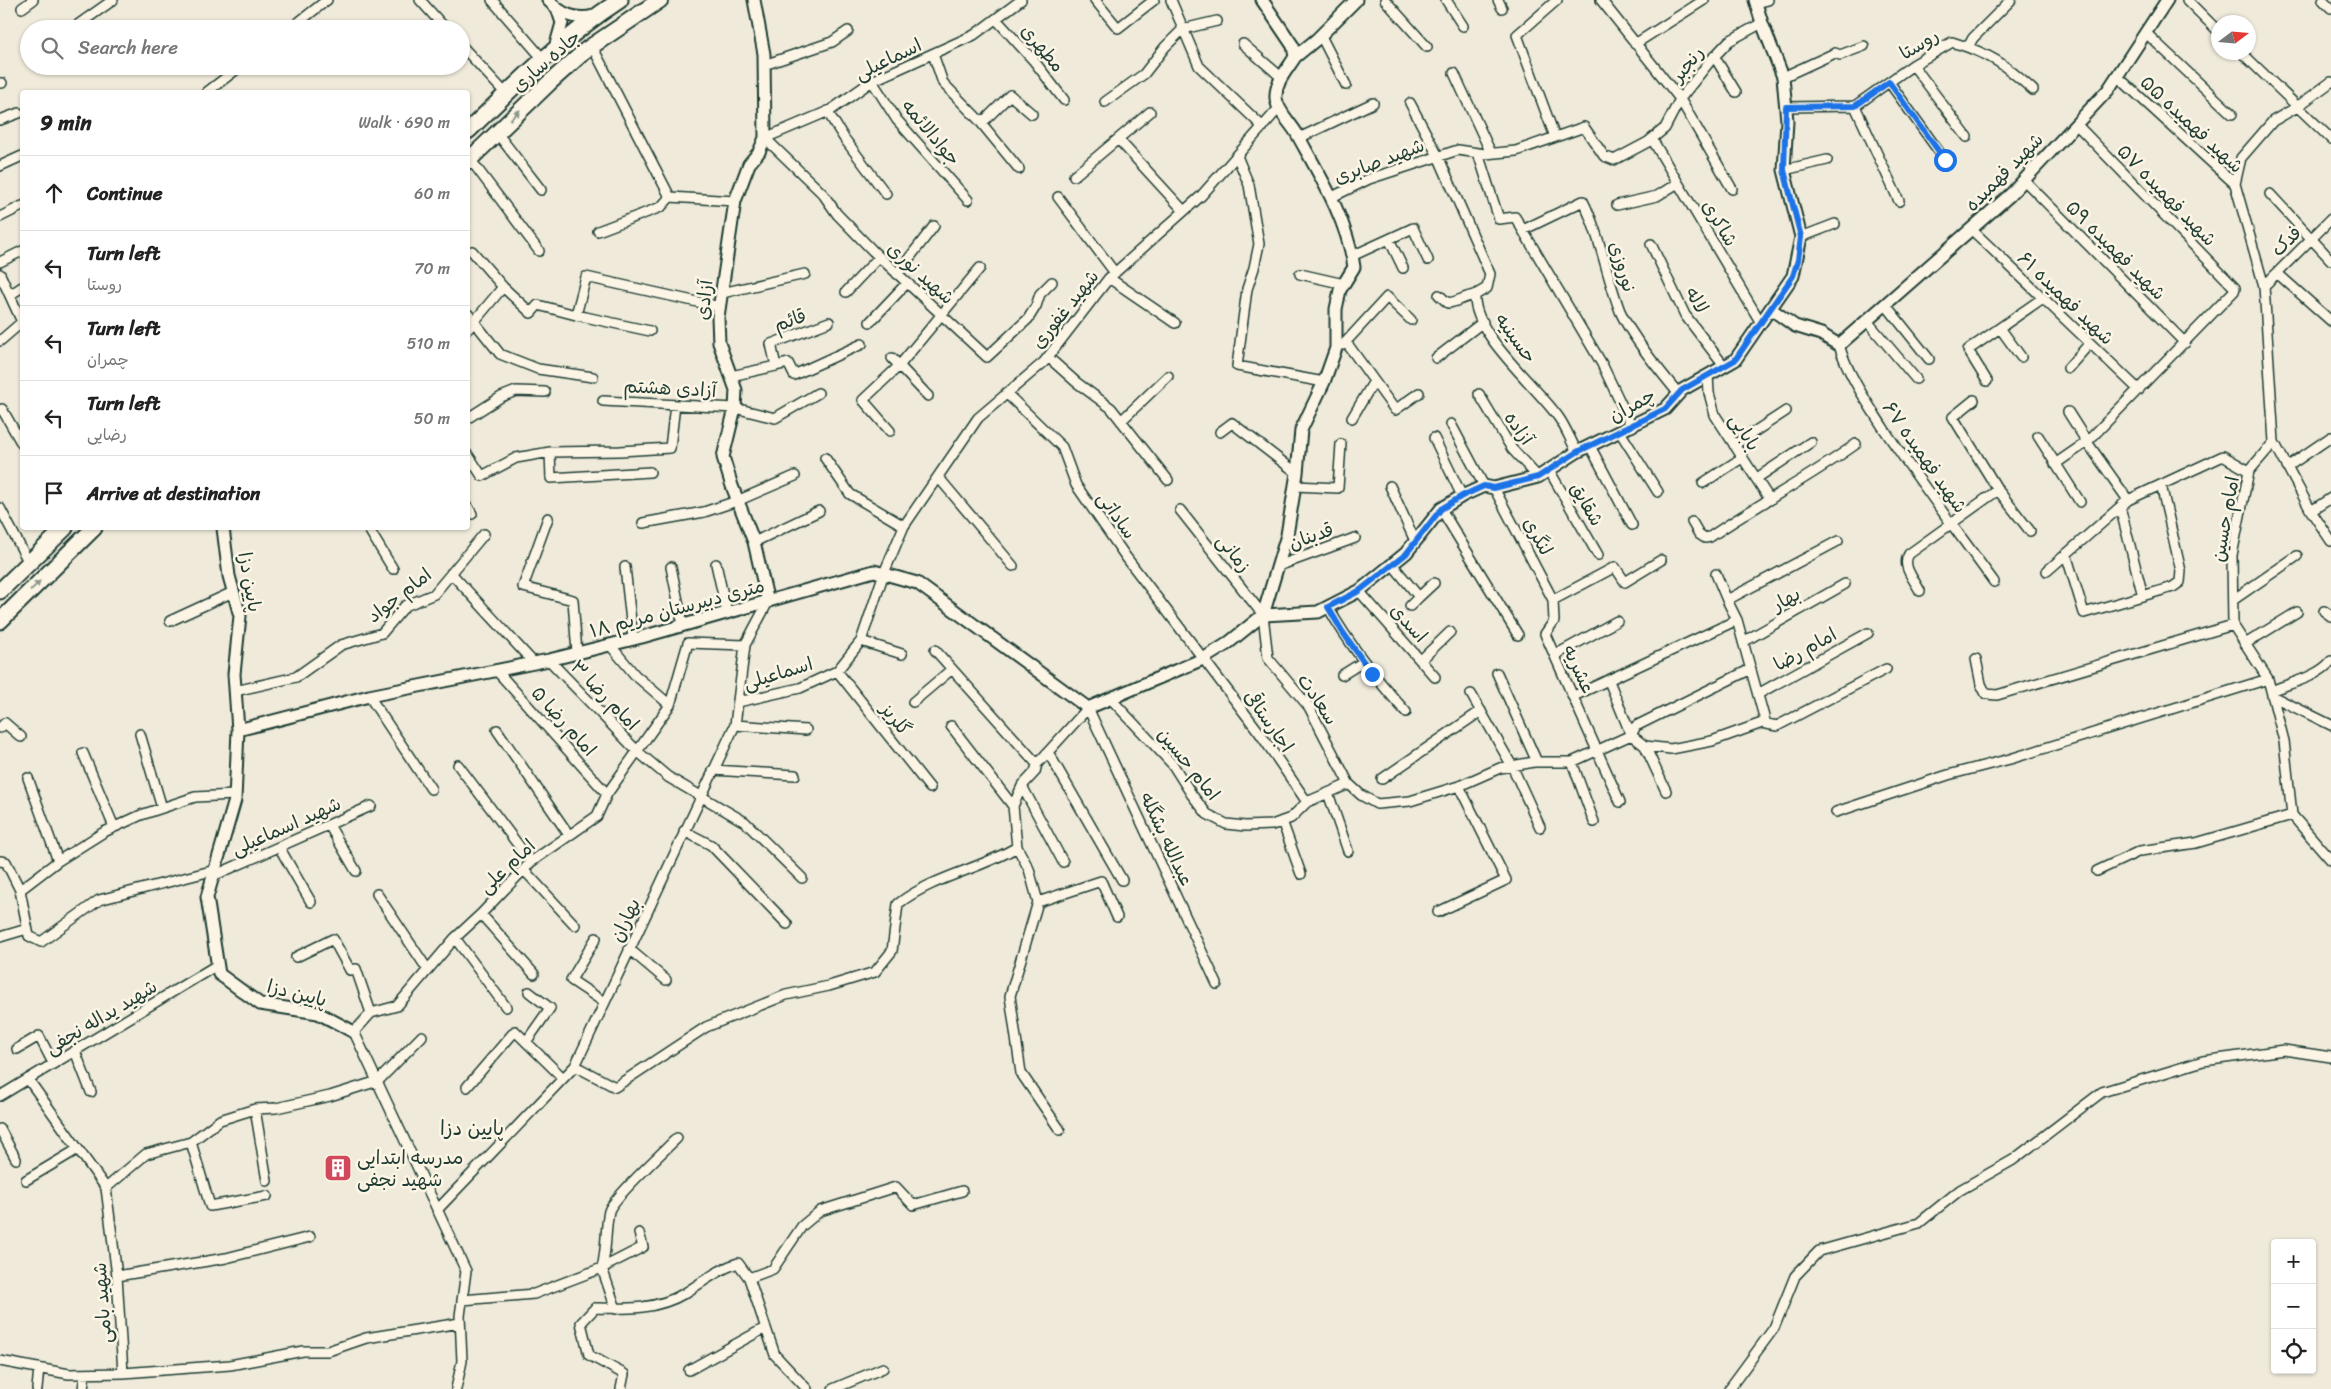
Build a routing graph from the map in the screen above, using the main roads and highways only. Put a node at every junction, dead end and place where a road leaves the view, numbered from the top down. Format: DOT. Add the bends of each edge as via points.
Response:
graph roads {
  1 [pos="620,0"];
  2 [pos="660,0"];
  3 [pos="470,129"];
  4 [pos="470,158"];
  5 [pos="63,530"];
  6 [pos="92,530"];
  7 [pos="0,591"];
  8 [pos="0,621"];
  1 -- 3 [label="highway, جاده ساری" via="555,48"];
  4 -- 2 [label="highway, جاده ساری, one-way" via="592,46"];
  5 -- 7 [label="highway"];
  8 -- 6 [label="highway, one-way"];
}
